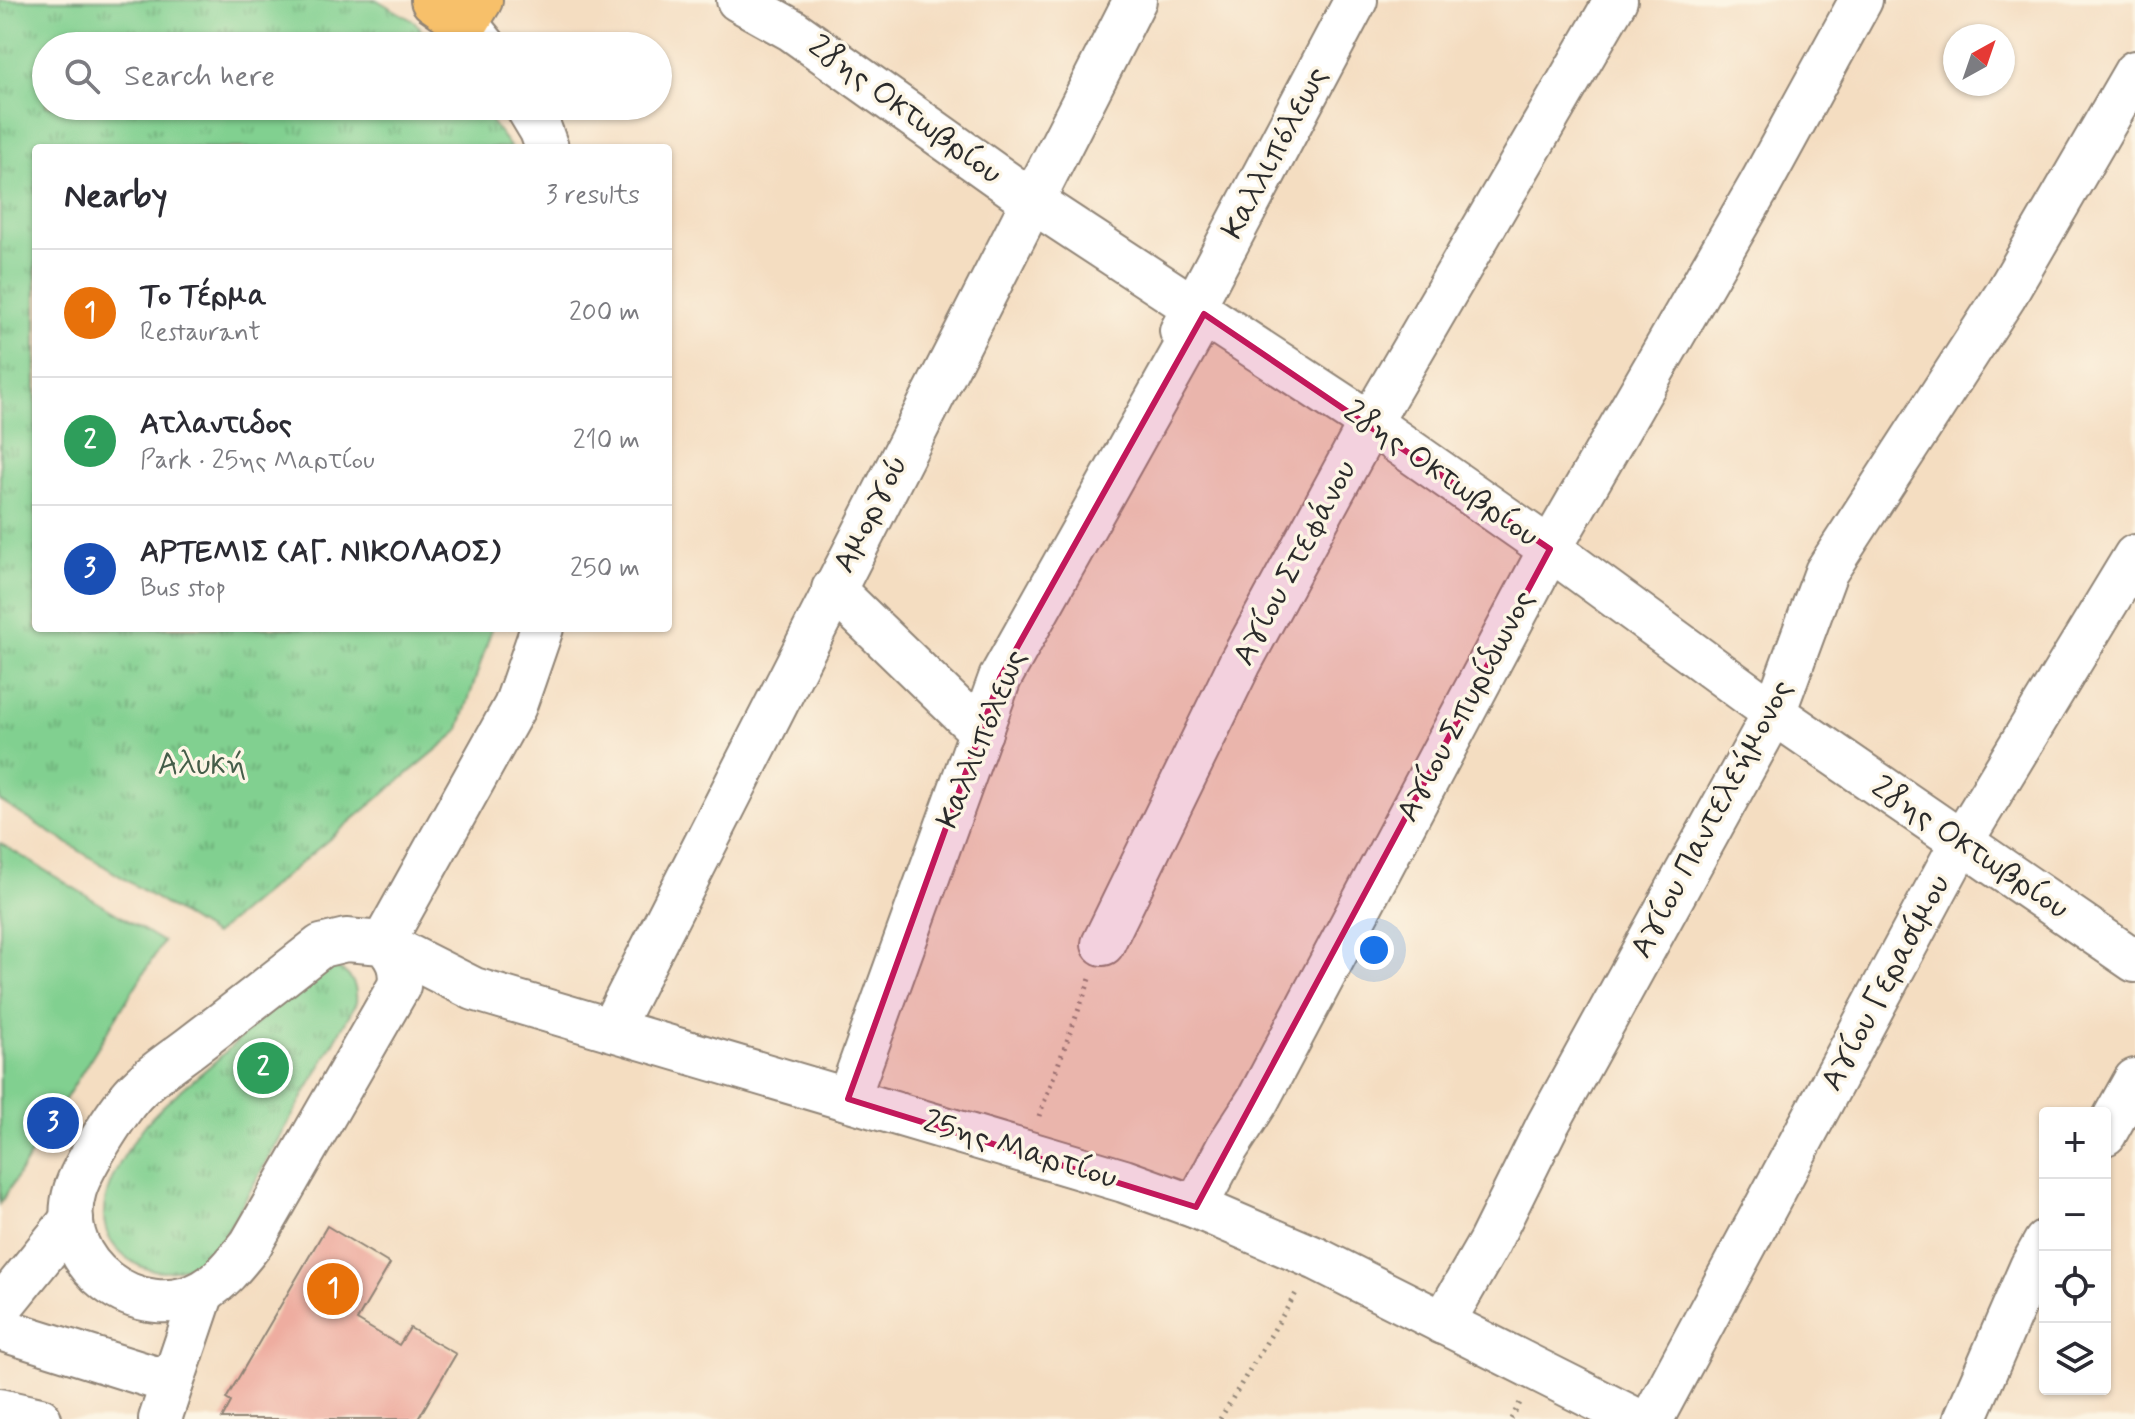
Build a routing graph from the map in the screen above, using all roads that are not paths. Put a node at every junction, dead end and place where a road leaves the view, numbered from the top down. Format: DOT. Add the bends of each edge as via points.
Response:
graph roads {
  1 [pos="738,0"];
  2 [pos="1135,0"];
  3 [pos="1356,0"];
  4 [pos="1616,0"];
  5 [pos="1861,0"];
  6 [pos="2135,72"];
  7 [pos="534,120"];
  8 [pos="546,144"];
  9 [pos="1032,201"];
  10 [pos="1199,310"];
  11 [pos="1370,423"];
  12 [pos="1550,549"];
  13 [pos="2135,556"];
  14 [pos="833,589"];
  15 [pos="541,632"];
  16 [pos="1774,713"];
  17 [pos="981,732"];
  18 [pos="1962,841"];
  19 [pos="383,943"];
  20 [pos="1103,944"];
  21 [pos="2135,961"];
  22 [pos="611,1029"];
  23 [pos="2135,1080"];
  24 [pos="848,1099"];
  25 [pos="2111,1123"];
  26 [pos="1196,1207"];
  27 [pos="72,1219"];
  28 [pos="2040,1251"];
  29 [pos="203,1292"];
  30 [pos="0,1308"];
  31 [pos="1443,1323"];
  32 [pos="0,1329"];
  33 [pos="166,1401"];
  34 [pos="0,1410"];
  35 [pos="40,1419"];
  36 [pos="1635,1419"];
  37 [pos="1652,1419"];
  38 [pos="1965,1419"];
  1 -- 9 [label="street, 28ης Οκτωβρίου" via="792,30"];
  2 -- 9 [label="street, Αμοργού"];
  3 -- 10 [label="street, Καλλιπόλεως"];
  4 -- 11 [label="street, Αγίου Στεφάνου"];
  5 -- 12 [label="street, Αγίου Σπυρίδωνος"];
  6 -- 16 [label="street, Αγίου Παντελεήμονος" via="2005,296 1826,572"];
  7 -- 8 [label="street"];
  9 -- 10 [label="street, 28ης Οκτωβρίου"];
  9 -- 14 [label="street, Αμοργού"];
  10 -- 11 [label="street, 28ης Οκτωβρίου"];
  10 -- 17 [label="street, Καλλιπόλεως" via="1000,678"];
  11 -- 12 [label="street, 28ης Οκτωβρίου"];
  11 -- 20 [label="street, Αγίου Στεφάνου" via="1240,663"];
  12 -- 16 [label="street, 28ης Οκτωβρίου"];
  12 -- 26 [label="street, Αγίου Σπυρίδωνος"];
  13 -- 18 [label="street, Αγίου Γερασίμου"];
  14 -- 17 [label="street"];
  14 -- 22 [label="street, Αμοργού"];
  15 -- 19 [label="street" via="515,706"];
  16 -- 18 [label="street, 28ης Οκτωβρίου"];
  16 -- 31 [label="street, Αγίου Παντελεήμονος"];
  17 -- 24 [label="street, Καλλιπόλεως"];
  18 -- 21 [label="street, 28ης Οκτωβρίου"];
  18 -- 37 [label="street, Αγίου Γερασίμου"];
  19 -- 22 [label="street, 25ης Μαρτίου" via="474,989"];
  19 -- 27 [label="street" via="346,940 321,946 137,1089 95,1148 75,1191"];
  19 -- 29 [label="street" via="399,964 399,986 251,1244"];
  22 -- 24 [label="street, 25ης Μαρτίου"];
  23 -- 25 [label="street"];
  24 -- 26 [label="street, 25ης Μαρτίου"];
  26 -- 31 [label="street, 25ης Μαρτίου" via="1317,1259"];
  27 -- 29 [label="street" via="78,1246 93,1270 115,1288 143,1300 174,1301"];
  27 -- 30 [label="street"];
  28 -- 38 [label="street"];
  29 -- 33 [label="street"];
  31 -- 36 [label="street, 25ης Μαρτίου"];
  32 -- 33 [label="street"];
  34 -- 35 [label="street"];
}
